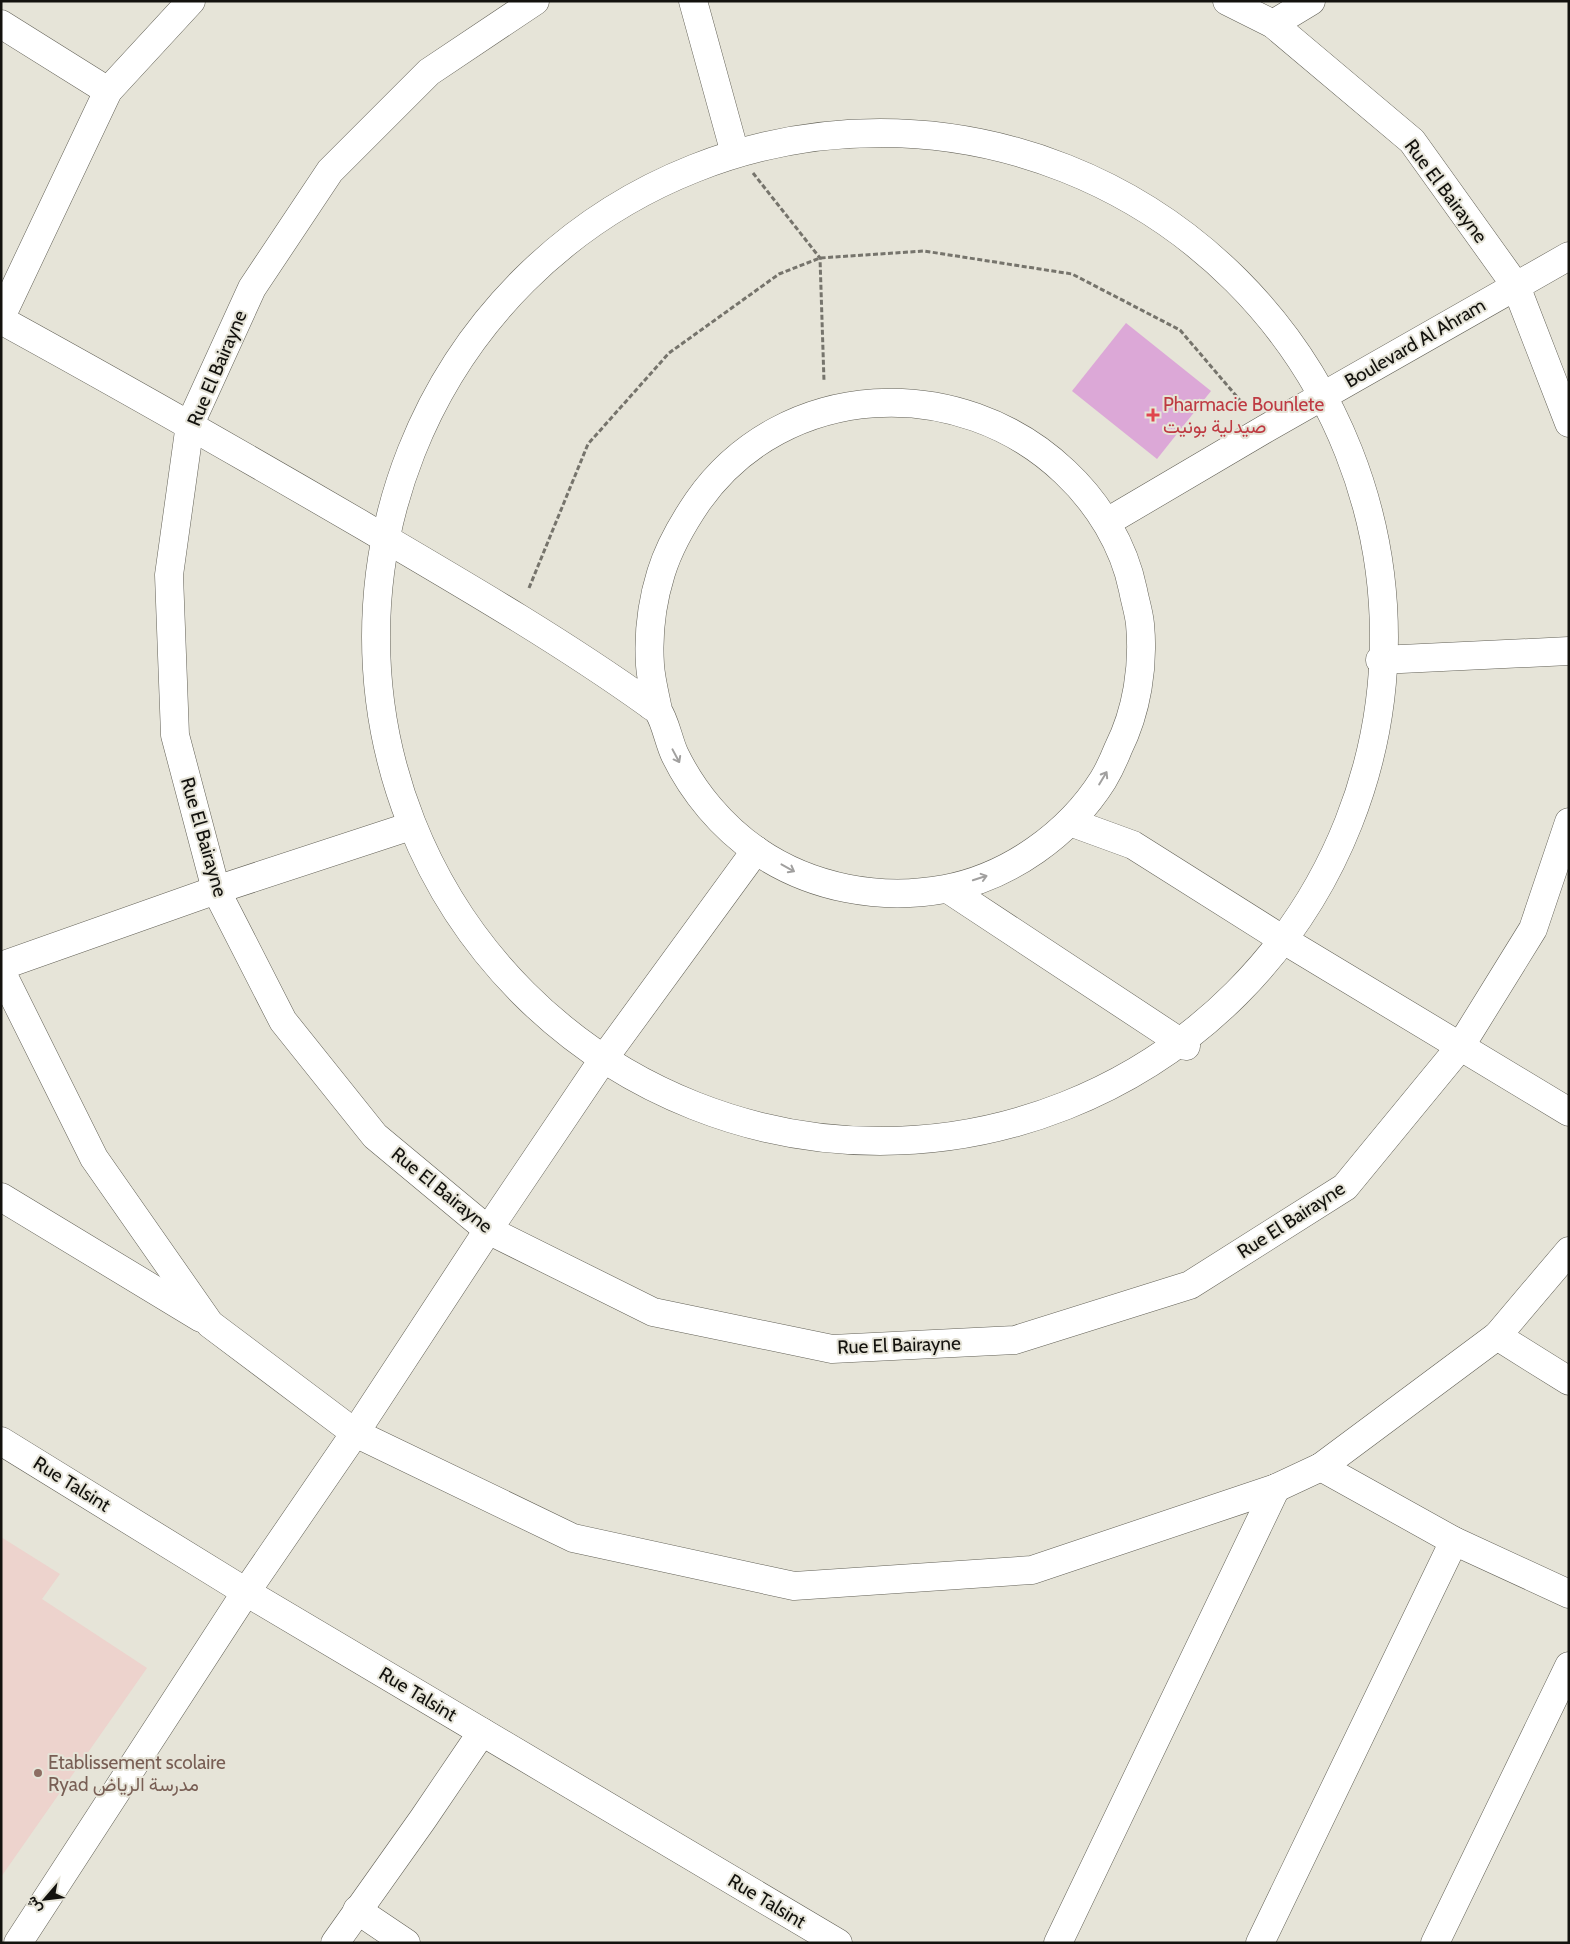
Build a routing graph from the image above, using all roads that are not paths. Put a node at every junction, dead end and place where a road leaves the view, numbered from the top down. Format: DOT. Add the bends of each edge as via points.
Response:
graph roads {
  1 [pos="191,1"];
  2 [pos="535,1"];
  3 [pos="693,1"];
  4 [pos="1227,1"];
  5 [pos="1311,1"];
  6 [pos="1,24"];
  7 [pos="1273,24"];
  8 [pos="108,91"];
  9 [pos="734,150"];
  10 [pos="1569,256"];
  11 [pos="1516,286"];
  12 [pos="1,318"];
  13 [pos="1327,394"];
  14 [pos="1569,422"];
  15 [pos="190,424"];
  16 [pos="1106,522"];
  17 [pos="384,538"];
  18 [pos="1569,651"];
  19 [pos="1380,660"];
  20 [pos="658,710"];
  21 [pos="1070,822"];
  22 [pos="1569,822"];
  23 [pos="411,826"];
  24 [pos="756,850"];
  25 [pos="948,889"];
  26 [pos="216,890"];
  27 [pos="1282,939"];
  28 [pos="1,966"];
  29 [pos="1,971"];
  30 [pos="1186,1046"];
  31 [pos="1460,1047"];
  32 [pos="602,1061"];
  33 [pos="1569,1112"];
  34 [pos="1,1197"];
  35 [pos="488,1230"];
  36 [pos="1569,1251"];
  37 [pos="210,1324"];
  38 [pos="1498,1336"];
  39 [pos="1569,1381"];
  40 [pos="355,1433"];
  41 [pos="1,1441"];
  42 [pos="1321,1467"];
  43 [pos="1276,1488"];
  44 [pos="1454,1541"];
  45 [pos="246,1592"];
  46 [pos="1569,1594"];
  47 [pos="1569,1666"];
  48 [pos="482,1732"];
  49 [pos="357,1910"];
  50 [pos="18,1943"];
  51 [pos="335,1943"];
  52 [pos="406,1943"];
  53 [pos="838,1943"];
  54 [pos="1058,1943"];
  55 [pos="1260,1943"];
  56 [pos="1434,1943"];
  1 -- 8 [label="street"];
  2 -- 15 [label="street, Rue El Bairayne" via="429,72 330,171 252,288"];
  3 -- 9 [label="street"];
  4 -- 7 [label="street, Rue El Bairayne"];
  5 -- 7 [label="street"];
  6 -- 8 [label="street"];
  7 -- 11 [label="street, Rue El Bairayne" via="1412,141"];
  8 -- 12 [label="street"];
  9 -- 13 [label="street" via="848,129 964,135 1074,167 1176,223 1262,301"];
  9 -- 17 [label="street" via="610,206 505,295 428,408"];
  10 -- 11 [label="street, Boulevard Al Ahram"];
  11 -- 13 [label="street, Boulevard Al Ahram"];
  11 -- 14 [label="street, Rue El Bairayne"];
  12 -- 15 [label="street"];
  13 -- 16 [label="street, Boulevard Al Ahram"];
  13 -- 19 [label="street" via="1369,520"];
  15 -- 17 [label="street"];
  15 -- 26 [label="street, Rue El Bairayne" via="169,575 175,735"];
  16 -- 20 [label="street" via="1079,485 1045,453 1006,428 962,411 916,402 870,403 825,412 781,429 741,455 708,488 681,527 662,570 652,616 650,664"];
  21 -- 16 [label="street, one-way" via="1104,779 1127,731 1140,678 1140,624 1129,572"];
  17 -- 20 [label="street" via="518,616"];
  17 -- 23 [label="street" via="377,684"];
  18 -- 19 [label="street"];
  19 -- 27 [label="street" via="1357,804"];
  20 -- 24 [label="street, one-way" via="673,751 695,789 722,822"];
  25 -- 21 [label="street, one-way" via="992,874 1034,852"];
  21 -- 27 [label="street" via="1133,845"];
  22 -- 31 [label="street, Rue El Bairayne" via="1533,929"];
  23 -- 26 [label="street"];
  23 -- 32 [label="street" via="459,916 482,945 524,996"];
  24 -- 25 [label="street, one-way" via="800,874 848,889 898,894"];
  24 -- 32 [label="street"];
  25 -- 30 [label="street"];
  26 -- 28 [label="street"];
  26 -- 35 [label="street, Rue El Bairayne" via="283,1021 375,1136"];
  27 -- 30 [label="street"];
  27 -- 31 [label="street"];
  29 -- 37 [label="street" via="94,1158"];
  30 -- 32 [label="street" via="1078,1107 959,1140 835,1144 714,1117"];
  31 -- 33 [label="street"];
  31 -- 35 [label="street, Rue El Bairayne" via="1345,1187 1190,1285 1015,1340 832,1349 672,1316 653,1312"];
  32 -- 35 [label="street"];
  34 -- 37 [label="street"];
  35 -- 40 [label="street"];
  36 -- 38 [label="street"];
  37 -- 40 [label="street"];
  38 -- 39 [label="street"];
  38 -- 42 [label="street"];
  40 -- 43 [label="street" via="573,1538 794,1586 1032,1570"];
  40 -- 45 [label="street"];
  41 -- 45 [label="street, Rue Talsint"];
  42 -- 43 [label="street"];
  42 -- 44 [label="street"];
  43 -- 54 [label="street"];
  44 -- 46 [label="street"];
  44 -- 55 [label="street"];
  45 -- 48 [label="street, Rue Talsint"];
  45 -- 50 [label="street"];
  47 -- 56 [label="street"];
  48 -- 49 [label="street"];
  48 -- 53 [label="street, Rue Talsint"];
  49 -- 51 [label="street"];
  49 -- 52 [label="street"];
}
